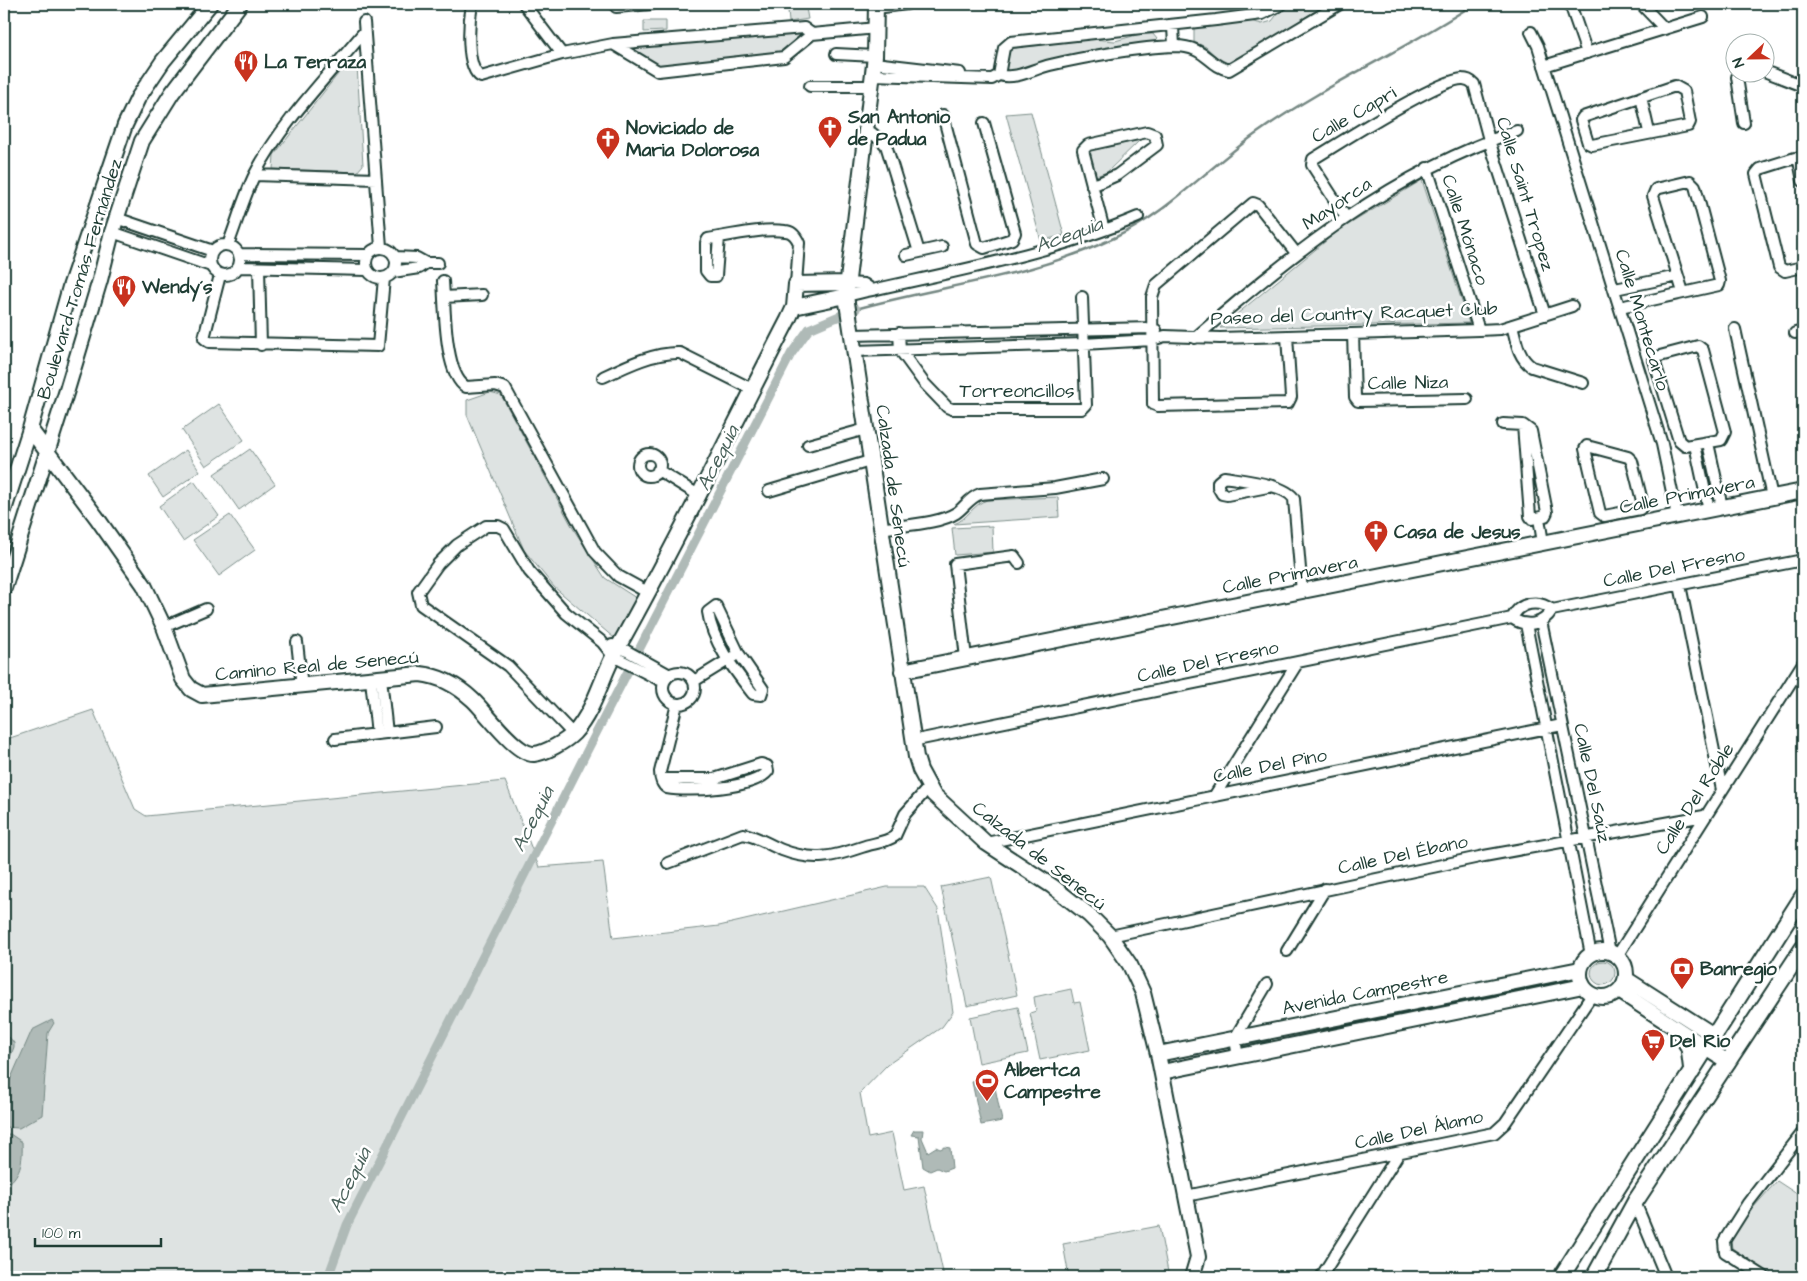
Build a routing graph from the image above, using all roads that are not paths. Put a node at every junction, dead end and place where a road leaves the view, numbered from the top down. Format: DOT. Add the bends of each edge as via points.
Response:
graph roads {
  1 [pos="210,4"];
  2 [pos="240,4"];
  3 [pos="472,4"];
  4 [pos="524,4"];
  5 [pos="652,4"];
  6 [pos="908,4"];
  7 [pos="1282,4"];
  8 [pos="1340,4"];
  9 [pos="1570,4"];
  10 [pos="1641,4"];
  11 [pos="876,6"];
  12 [pos="616,7"];
  13 [pos="1704,17"];
  14 [pos="1173,26"];
  15 [pos="877,28"];
  16 [pos="1665,29"];
  17 [pos="1531,32"];
  18 [pos="812,34"];
  19 [pos="613,44"];
  20 [pos="1174,46"];
  21 [pos="1587,53"];
  22 [pos="562,54"];
  23 [pos="836,54"];
  24 [pos="1544,66"];
  25 [pos="873,70"];
  26 [pos="999,75"];
  27 [pos="1774,75"];
  28 [pos="1738,82"];
  29 [pos="1474,84"];
  30 [pos="810,86"];
  31 [pos="1803,86"];
  32 [pos="1642,97"];
  33 [pos="943,114"];
  34 [pos="984,123"];
  35 [pos="1744,123"];
  36 [pos="125,125"];
  37 [pos="1517,131"];
  38 [pos="1584,131"];
  39 [pos="1649,132"];
  40 [pos="868,134"];
  41 [pos="1566,136"];
  42 [pos="1489,140"];
  43 [pos="142,141"];
  44 [pos="1427,168"];
  45 [pos="255,175"];
  46 [pos="376,180"];
  47 [pos="1803,181"];
  48 [pos="1092,186"];
  49 [pos="1138,216"];
  50 [pos="1345,216"];
  51 [pos="114,225"];
  52 [pos="1104,230"];
  53 [pos="719,237"];
  54 [pos="994,244"];
  55 [pos="228,245"];
  56 [pos="381,247"];
  57 [pos="942,247"];
  58 [pos="213,251"];
  59 [pos="919,252"];
  60 [pos="1296,253"];
  61 [pos="239,254"];
  62 [pos="368,255"];
  63 [pos="906,255"];
  64 [pos="395,257"];
  65 [pos="998,261"];
  66 [pos="426,263"];
  67 [pos="438,263"];
  68 [pos="211,266"];
  69 [pos="239,267"];
  70 [pos="1803,267"];
  71 [pos="259,268"];
  72 [pos="367,270"];
  73 [pos="220,275"];
  74 [pos="388,275"];
  75 [pos="1678,276"];
  76 [pos="443,281"];
  77 [pos="1653,281"];
  78 [pos="796,284"];
  79 [pos="1615,289"];
  80 [pos="847,290"];
  81 [pos="1683,292"];
  82 [pos="482,295"];
  83 [pos="444,297"];
  84 [pos="1082,297"];
  85 [pos="1658,298"];
  86 [pos="1572,306"];
  87 [pos="794,307"];
  88 [pos="1620,307"];
  89 [pos="1544,315"];
  90 [pos="1512,325"];
  91 [pos="1083,328"];
  92 [pos="1152,328"];
  93 [pos="1735,329"];
  94 [pos="1479,330"];
  95 [pos="899,333"];
  96 [pos="1353,334"];
  97 [pos="852,335"];
  98 [pos="1165,336"];
  99 [pos="1287,336"];
  100 [pos="1195,338"];
  101 [pos="1152,340"];
  102 [pos="1083,344"];
  103 [pos="261,345"];
  104 [pos="900,350"];
  105 [pos="854,351"];
  106 [pos="603,377"];
  107 [pos="1583,383"];
  108 [pos="752,390"];
  109 [pos="1467,399"];
  110 [pos="1503,424"];
  111 [pos="1523,426"];
  112 [pos="30,429"];
  113 [pos="866,429"];
  114 [pos="1708,443"];
  115 [pos="1696,444"];
  116 [pos="808,445"];
  117 [pos="45,453"];
  118 [pos="20,460"];
  119 [pos="870,462"];
  120 [pos="658,470"];
  121 [pos="1103,479"];
  122 [pos="1273,486"];
  123 [pos="769,491"];
  124 [pos="1803,491"];
  125 [pos="700,496"];
  126 [pos="1772,497"];
  127 [pos="1716,508"];
  128 [pos="4,510"];
  129 [pos="1677,516"];
  130 [pos="1539,518"];
  131 [pos="1624,520"];
  132 [pos="880,528"];
  133 [pos="1543,543"];
  134 [pos="1803,560"];
  135 [pos="1020,563"];
  136 [pos="1680,585"];
  137 [pos="4,588"];
  138 [pos="1302,592"];
  139 [pos="649,593"];
  140 [pos="206,609"];
  141 [pos="1552,610"];
  142 [pos="1512,618"];
  143 [pos="1541,621"];
  144 [pos="1526,624"];
  145 [pos="164,627"];
  146 [pos="297,642"];
  147 [pos="620,654"];
  148 [pos="738,654"];
  149 [pos="966,658"];
  150 [pos="728,660"];
  151 [pos="1298,662"];
  152 [pos="1803,663"];
  153 [pos="902,672"];
  154 [pos="667,678"];
  155 [pos="376,679"];
  156 [pos="694,681"];
  157 [pos="302,687"];
  158 [pos="677,704"];
  159 [pos="1562,725"];
  160 [pos="436,727"];
  161 [pos="1546,729"];
  162 [pos="382,734"];
  163 [pos="573,734"];
  164 [pos="335,739"];
  165 [pos="912,740"];
  166 [pos="715,784"];
  167 [pos="928,788"];
  168 [pos="1722,790"];
  169 [pos="1215,795"];
  170 [pos="1704,816"];
  171 [pos="1585,838"];
  172 [pos="1567,841"];
  173 [pos="986,842"];
  174 [pos="668,863"];
  175 [pos="1325,889"];
  176 [pos="1803,896"];
  177 [pos="1110,936"];
  178 [pos="1803,948"];
  179 [pos="1286,951"];
  180 [pos="1591,954"];
  181 [pos="1613,954"];
  182 [pos="1580,969"];
  183 [pos="1526,980"];
  184 [pos="1267,984"];
  185 [pos="1623,985"];
  186 [pos="1588,991"];
  187 [pos="1529,997"];
  188 [pos="1411,1003"];
  189 [pos="1414,1021"];
  190 [pos="1271,1031"];
  191 [pos="1681,1033"];
  192 [pos="1715,1036"];
  193 [pos="1235,1038"];
  194 [pos="1706,1049"];
  195 [pos="1272,1050"];
  196 [pos="1158,1054"];
  197 [pos="1238,1058"];
  198 [pos="1728,1062"];
  199 [pos="1162,1072"];
  200 [pos="1692,1072"];
  201 [pos="1803,1132"];
  202 [pos="1399,1153"];
  203 [pos="1186,1196"];
  204 [pos="1636,1202"];
  205 [pos="1761,1276"];
  206 [pos="1192,1277"];
  207 [pos="1320,1277"];
  208 [pos="1561,1277"];
  209 [pos="1594,1277"];
  210 [pos="1666,1277"];
  1 -- 36 [label="street, Boulevard Tomás Fernández" via="163,61 138,98"];
  2 -- 43 [label="street, Boulevard Tomás Fernández" via="172,93"];
  3 -- 22 [label="street" via="469,44 479,76 483,78"];
  4 -- 22 [label="street"];
  5 -- 12 [label="street"];
  6 -- 11 [label="street"];
  7 -- 14 [label="street" via="1262,14"];
  8 -- 20 [label="street" via="1232,69 1220,67 1198,50"];
  9 -- 21 [label="street"];
  10 -- 16 [label="street"];
  11 -- 15 [label="street, Calzada de Senecú"];
  13 -- 16 [label="street"];
  14 -- 20 [label="street"];
  14 -- 26 [label="street" via="1011,42 1004,48"];
  15 -- 18 [label="street"];
  15 -- 25 [label="street, Calzada de Senecú"];
  16 -- 21 [label="street"];
  17 -- 24 [label="street, Calle Montecarlo"];
  18 -- 19 [label="street" via="804,28"];
  18 -- 19 [label="street" via="784,57 658,71"];
  19 -- 22 [label="street"];
  20 -- 26 [label="street" via="1050,66 1008,78"];
  21 -- 24 [label="street"];
  23 -- 25 [label="street"];
  24 -- 41 [label="street, Calle Montecarlo"];
  25 -- 26 [label="street" via="945,75 960,73 988,79"];
  25 -- 30 [label="street"];
  25 -- 40 [label="street, Calzada de Senecú"];
  27 -- 31 [label="street"];
  28 -- 35 [label="street"];
  29 -- 42 [label="street, Calle Saint Tropez"];
  29 -- 50 [label="street, Calle Capri" via="1462,79 1432,91 1313,159 1312,165"];
  32 -- 38 [label="street" via="1583,117"];
  32 -- 39 [label="street"];
  32 -- 39 [label="street" via="1675,86 1684,91 1688,126"];
  33 -- 54 [label="street" via="977,244 984,248"];
  34 -- 54 [label="street" via="1015,233 1012,239"];
  36 -- 43 [label="street" via="135,128"];
  36 -- 112 [label="street, Boulevard Tomás Fernández" via="70,287"];
  37 -- 42 [label="street, Mayorca"];
  38 -- 39 [label="street" via="1592,145"];
  38 -- 41 [label="street"];
  40 -- 59 [label="street" via="886,145"];
  40 -- 80 [label="street, Calzada de Senecú"];
  41 -- 79 [label="street, Calle Montecarlo"];
  42 -- 44 [label="street, Mayorca"];
  42 -- 89 [label="street, Calle Saint Tropez"];
  43 -- 51 [label="street, Boulevard Tomás Fernández"];
  44 -- 50 [label="street, Mayorca"];
  44 -- 94 [label="street, Calle Mónaco"];
  45 -- 46 [label="street"];
  45 -- 46 [label="street" via="283,131 364,27"];
  45 -- 55 [label="street"];
  46 -- 56 [label="street"];
  47 -- 70 [label="street" via="1799,161 1795,158 1760,169 1756,174 1780,267 1785,271"];
  48 -- 48 [label="street" via="1117,175 1157,145 1155,135 1147,132 1085,146 1083,150"];
  48 -- 52 [label="street"];
  49 -- 52 [label="street"];
  50 -- 60 [label="street, Mayorca"];
  51 -- 58 [label="street"];
  51 -- 68 [label="street"];
  51 -- 117 [label="street, Boulevard Tomás Fernández" via="100,280"];
  52 -- 65 [label="street"];
  53 -- 78 [label="street" via="791,232 799,243"];
  54 -- 65 [label="street"];
  55 -- 58 [label="street"];
  55 -- 61 [label="street"];
  56 -- 62 [label="street"];
  56 -- 64 [label="street"];
  57 -- 59 [label="street"];
  58 -- 68 [label="street"];
  59 -- 63 [label="street"];
  60 -- 92 [label="street" via="1258,204 1251,204 1156,285 1152,292"];
  60 -- 100 [label="street, Mayorca"];
  61 -- 62 [label="street"];
  61 -- 69 [label="street"];
  62 -- 72 [label="street"];
  64 -- 66 [label="street" via="417,258"];
  64 -- 74 [label="street" via="395,268"];
  65 -- 80 [label="street" via="872,289"];
  66 -- 67 [label="street"];
  66 -- 74 [label="street" via="419,268"];
  68 -- 73 [label="street"];
  69 -- 71 [label="street"];
  69 -- 73 [label="street" via="229,275"];
  71 -- 72 [label="street"];
  71 -- 103 [label="street"];
  72 -- 74 [label="street" via="375,277"];
  73 -- 103 [label="street" via="203,334 209,342"];
  74 -- 103 [label="street" via="377,347"];
  75 -- 77 [label="street"];
  75 -- 81 [label="street"];
  75 -- 81 [label="street" via="1653,193 1656,188 1690,181 1695,186 1720,282 1717,287"];
  76 -- 83 [label="street"];
  77 -- 79 [label="street"];
  77 -- 85 [label="street"];
  78 -- 80 [label="street"];
  78 -- 87 [label="street"];
  79 -- 88 [label="street, Calle Montecarlo"];
  80 -- 87 [label="street"];
  80 -- 97 [label="street, Calzada de Senecú"];
  81 -- 85 [label="street"];
  82 -- 83 [label="street"];
  83 -- 139 [label="street" via="449,352 458,381 466,387 495,385 504,388 595,552 618,576"];
  84 -- 91 [label="street, Torreoncillos"];
  85 -- 88 [label="street"];
  86 -- 89 [label="street, Paseo del Country Racquet Club"];
  87 -- 108 [label="street, Camino Real de Senecú"];
  88 -- 129 [label="street, Calle Montecarlo" via="1662,444"];
  89 -- 90 [label="street, Paseo del Country Racquet Club"];
  90 -- 94 [label="street, Paseo del Country Racquet Club"];
  90 -- 107 [label="street" via="1520,353 1527,364"];
  91 -- 92 [label="street"];
  91 -- 95 [label="street"];
  91 -- 102 [label="street, Torreoncillos"];
  92 -- 98 [label="street, Paseo del Country Racquet Club"];
  92 -- 101 [label="street"];
  93 -- 126 [label="street"];
  94 -- 96 [label="street, Paseo del Country Racquet Club"];
  95 -- 97 [label="street"];
  95 -- 104 [label="street"];
  96 -- 99 [label="street, Paseo del Country Racquet Club"];
  96 -- 109 [label="street, Calle Niza" via="1358,401"];
  97 -- 105 [label="street, Calzada de Senecú"];
  98 -- 100 [label="street, Paseo del Country Racquet Club"];
  98 -- 101 [label="street, Paseo del Country Racquet Club"];
  99 -- 100 [label="street, Paseo del Country Racquet Club"];
  99 -- 101 [label="street" via="1291,397 1288,403 1155,405 1152,401"];
  101 -- 102 [label="street, Paseo del Country Racquet Club"];
  102 -- 104 [label="street, Paseo del Country Racquet Club"];
  102 -- 104 [label="street, Torreoncillos" via="1086,405 1082,409 952,409 943,405"];
  104 -- 105 [label="street, Paseo del Country Racquet Club"];
  105 -- 113 [label="street, Calzada de Senecú"];
  106 -- 108 [label="street" via="626,366 680,353"];
  108 -- 125 [label="street, Camino Real de Senecú"];
  110 -- 111 [label="street"];
  111 -- 130 [label="street" via="1530,516"];
  111 -- 130 [label="street" via="1531,431 1547,512"];
  112 -- 117 [label="street, Camino Real de Senecú"];
  112 -- 118 [label="street, Boulevard Tomás Fernández"];
  113 -- 116 [label="street"];
  113 -- 119 [label="street, Calzada de Senecú"];
  114 -- 115 [label="street"];
  114 -- 115 [label="street" via="1721,440 1725,432 1704,350 1698,346 1656,357 1654,363 1679,441 1685,446"];
  114 -- 127 [label="street"];
  115 -- 127 [label="street"];
  117 -- 118 [label="street"];
  117 -- 137 [label="street, Boulevard Tomás Fernández"];
  117 -- 145 [label="street, Camino Real de Senecú" via="97,518 144,585"];
  118 -- 128 [label="street, Boulevard Tomás Fernández"];
  119 -- 123 [label="street"];
  119 -- 132 [label="street, Calzada de Senecú"];
  120 -- 125 [label="street"];
  121 -- 132 [label="street" via="1055,488 980,494 970,499 957,513 945,518"];
  122 -- 138 [label="street" via="1294,499"];
  124 -- 126 [label="street, Calle Primavera"];
  125 -- 139 [label="street, Camino Real de Senecú"];
  126 -- 127 [label="street, Calle Primavera"];
  127 -- 129 [label="street, Calle Primavera"];
  129 -- 131 [label="street, Calle Primavera"];
  130 -- 133 [label="street"];
  131 -- 131 [label="street" via="1643,506 1634,464 1628,457 1587,446 1585,449 1600,514"];
  131 -- 133 [label="street, Calle Primavera"];
  132 -- 153 [label="street, Calzada de Senecú"];
  133 -- 138 [label="street, Calle Primavera"];
  134 -- 136 [label="street, Calle Del Fresno"];
  135 -- 149 [label="street" via="1014,556 955,564"];
  136 -- 141 [label="street, Calle Del Fresno"];
  136 -- 168 [label="street"];
  138 -- 149 [label="street, Calle Primavera"];
  139 -- 147 [label="street, Camino Real de Senecú"];
  140 -- 145 [label="street"];
  141 -- 142 [label="street, Calle Del Fresno" via="1540,603 1526,604"];
  141 -- 143 [label="street"];
  142 -- 144 [label="street"];
  142 -- 151 [label="street, Calle Del Fresno"];
  143 -- 144 [label="street"];
  143 -- 159 [label="street, Calle Del Saúz"];
  144 -- 161 [label="street, Calle Del Saúz"];
  145 -- 157 [label="street, Camino Real de Senecú" via="183,679 196,693"];
  146 -- 157 [label="street"];
  147 -- 154 [label="street"];
  147 -- 163 [label="street, Camino Real de Senecú"];
  147 -- 163 [label="street" via="566,613 546,593 528,572 504,529 498,526 486,526 458,545 418,592 418,601 425,608 508,666"];
  148 -- 150 [label="street"];
  148 -- 150 [label="street" via="763,689 761,695 753,694"];
  148 -- 150 [label="street" via="716,606 710,608 711,623"];
  149 -- 153 [label="street, Calle Primavera"];
  150 -- 156 [label="street"];
  151 -- 165 [label="street, Calle Del Fresno"];
  151 -- 169 [label="street"];
  152 -- 168 [label="street, Calle Del Roble"];
  153 -- 165 [label="street, Calzada de Senecú"];
  154 -- 156 [label="street" via="683,672"];
  154 -- 158 [label="street" via="665,696"];
  155 -- 157 [label="street, Camino Real de Senecú"];
  155 -- 162 [label="street"];
  155 -- 163 [label="street, Camino Real de Senecú" via="420,674 444,680 472,699 520,749 529,754 543,752"];
  156 -- 158 [label="street" via="693,697 686,703"];
  158 -- 166 [label="street" via="661,779"];
  159 -- 161 [label="street, Calle Del Pino"];
  159 -- 171 [label="street, Calle Del Saúz"];
  160 -- 162 [label="street"];
  161 -- 169 [label="street, Calle Del Pino"];
  161 -- 172 [label="street, Calle Del Saúz"];
  162 -- 164 [label="street"];
  165 -- 167 [label="street, Calzada de Senecú"];
  167 -- 173 [label="street, Calzada de Senecú"];
  167 -- 174 [label="street" via="905,814 896,836 848,854 836,857 800,855 742,834"];
  168 -- 170 [label="street, Calle Del Roble"];
  169 -- 173 [label="street, Calle Del Pino"];
  170 -- 171 [label="street, Calle Del Ébano"];
  170 -- 181 [label="street, Calle Del Roble"];
  171 -- 172 [label="street, Calle Del Ébano"];
  171 -- 181 [label="street, Calle Del Saúz"];
  172 -- 175 [label="street, Calle Del Ébano"];
  172 -- 180 [label="street, Calle Del Saúz"];
  173 -- 177 [label="street, Calzada de Senecú" via="1052,886"];
  175 -- 177 [label="street, Calle Del Ébano"];
  175 -- 179 [label="street"];
  176 -- 192 [label="main road"];
  177 -- 196 [label="street, Calzada de Senecú" via="1143,993"];
  178 -- 198 [label="main road"];
  180 -- 181 [label="street"];
  180 -- 182 [label="street"];
  181 -- 185 [label="street" via="1625,966"];
  182 -- 183 [label="street, Avenida Campestre"];
  182 -- 186 [label="street"];
  183 -- 187 [label="street"];
  183 -- 188 [label="street, Avenida Campestre"];
  184 -- 193 [label="street"];
  185 -- 186 [label="street" via="1606,997"];
  185 -- 191 [label="street"];
  185 -- 192 [label="street"];
  186 -- 187 [label="street, Avenida Campestre"];
  186 -- 202 [label="street, Calle Del Álamo" via="1499,1130"];
  187 -- 189 [label="street, Avenida Campestre"];
  188 -- 189 [label="street"];
  188 -- 190 [label="street, Avenida Campestre"];
  189 -- 195 [label="street, Avenida Campestre"];
  190 -- 193 [label="street, Avenida Campestre"];
  190 -- 195 [label="street"];
  191 -- 194 [label="street"];
  191 -- 200 [label="main road" via="1689,1048"];
  192 -- 194 [label="main road"];
  193 -- 196 [label="street, Avenida Campestre"];
  193 -- 197 [label="street"];
  194 -- 198 [label="street"];
  194 -- 200 [label="main road"];
  195 -- 197 [label="street, Avenida Campestre"];
  196 -- 199 [label="street, Calzada de Senecú"];
  197 -- 199 [label="street, Avenida Campestre"];
  198 -- 204 [label="main road"];
  199 -- 203 [label="street, Calzada de Senecú"];
  200 -- 208 [label="main road"];
  201 -- 205 [label="street" via="1748,1203 1724,1241 1725,1252"];
  202 -- 203 [label="street, Calle Del Álamo"];
  202 -- 207 [label="street"];
  203 -- 206 [label="street, Calzada de Senecú" via="1198,1257"];
  204 -- 209 [label="main road"];
  204 -- 210 [label="street"];
}
